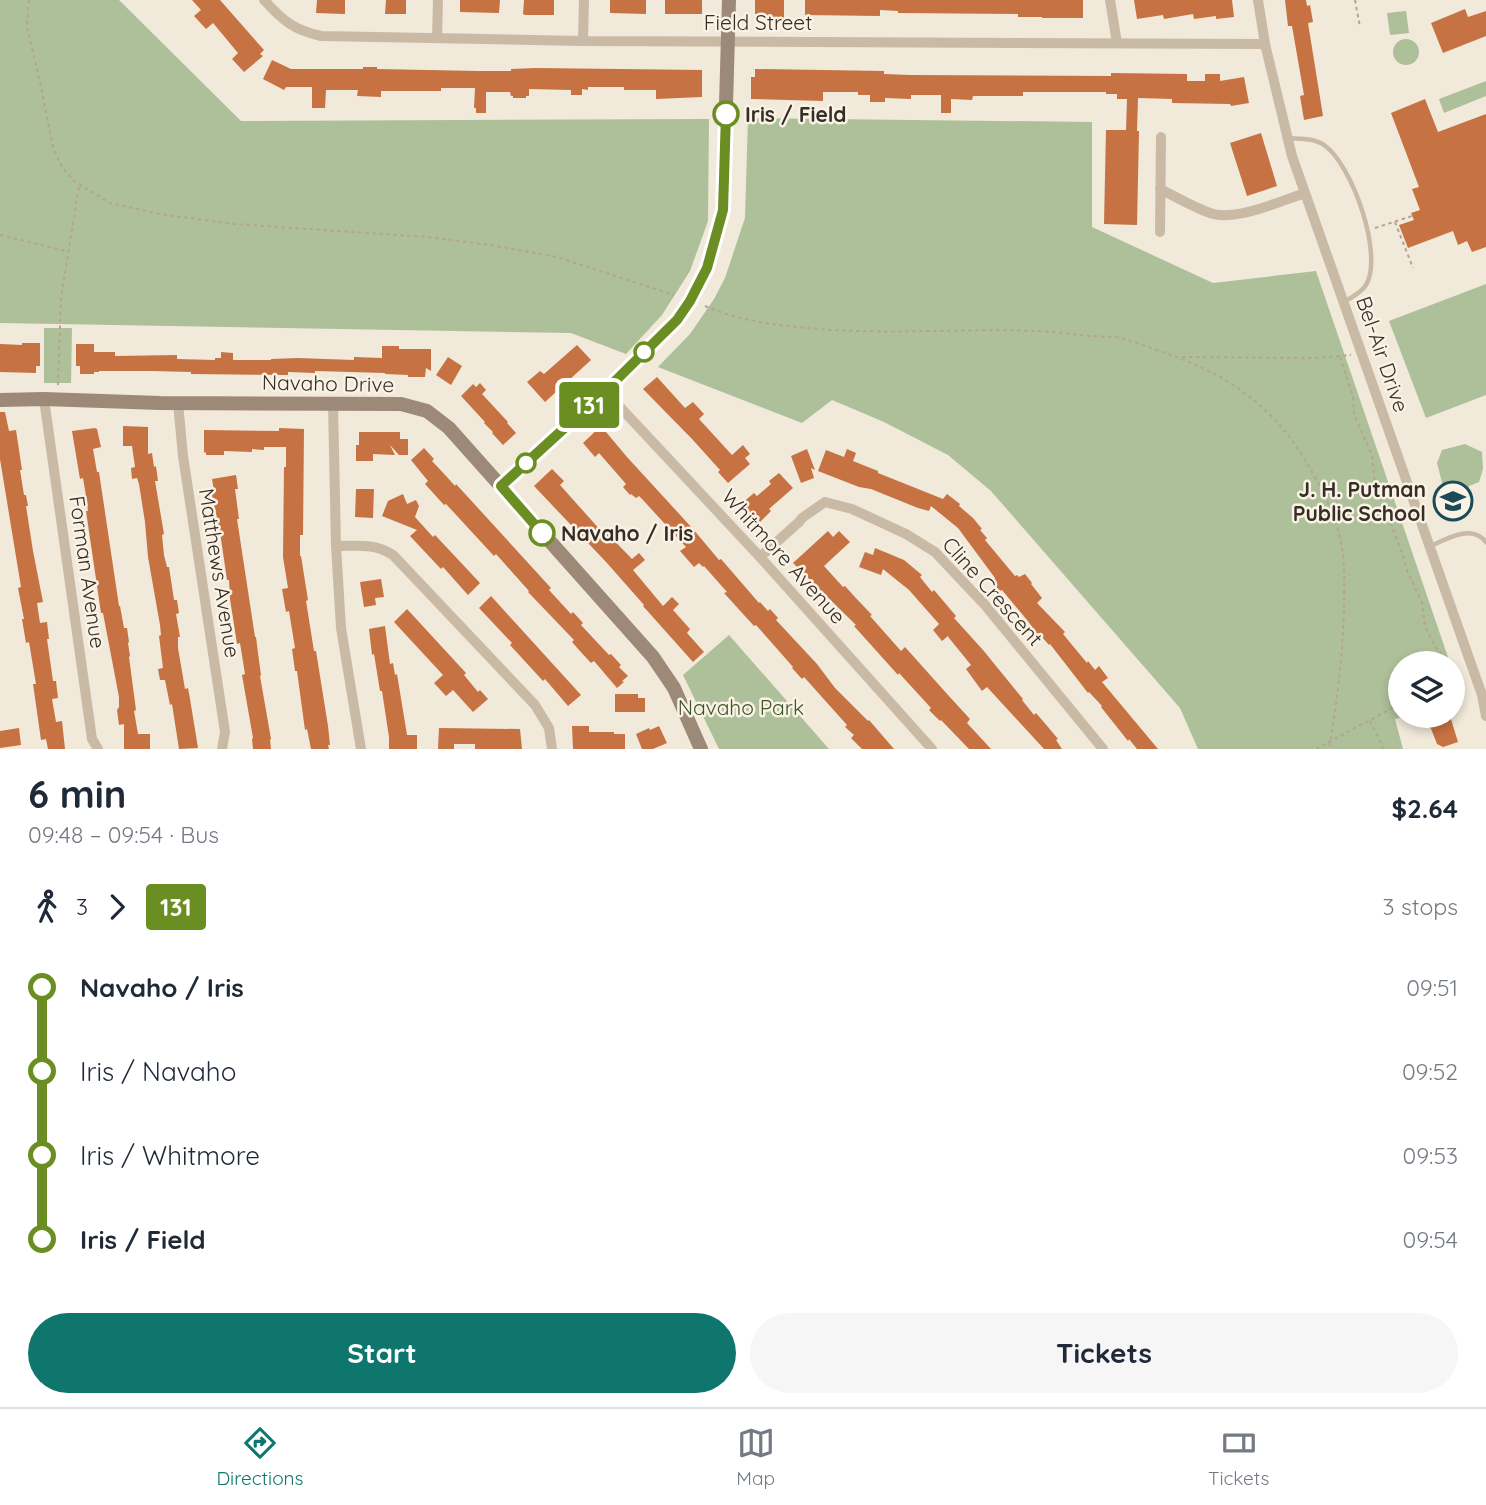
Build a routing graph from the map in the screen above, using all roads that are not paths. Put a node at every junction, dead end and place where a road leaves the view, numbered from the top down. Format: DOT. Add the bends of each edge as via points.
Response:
graph roads {
  1 [pos="264,0"];
  2 [pos="438,0"];
  3 [pos="584,0"];
  4 [pos="729,0"];
  5 [pos="1110,0"];
  6 [pos="1258,0"];
  7 [pos="437,38"];
  8 [pos="583,41"];
  9 [pos="729,41"];
  10 [pos="1117,43"];
  11 [pos="1265,44"];
  12 [pos="1161,137"];
  13 [pos="1287,138"];
  14 [pos="1160,189"];
  15 [pos="1305,193"];
  16 [pos="1160,232"];
  17 [pos="1344,301"];
  18 [pos="605,391"];
  19 [pos="51,399"];
  20 [pos="0,400"];
  21 [pos="178,403"];
  22 [pos="333,403"];
  23 [pos="501,486"];
  24 [pos="1486,542"];
  25 [pos="336,547"];
  26 [pos="1429,547"];
  27 [pos="760,557"];
  28 [pos="1479,679"];
  29 [pos="1486,716"];
  30 [pos="98,749"];
  31 [pos="222,749"];
  32 [pos="361,749"];
  33 [pos="552,749"];
  34 [pos="701,749"];
  35 [pos="932,749"];
  36 [pos="1103,749"];
  1 -- 7 [label="street, Field Street" via="302,32"];
  2 -- 7 [label="street"];
  3 -- 8 [label="street"];
  4 -- 9 [label="street"];
  5 -- 10 [label="street"];
  6 -- 11 [label="street, Bel-Air Drive"];
  7 -- 8 [label="street, Field Street"];
  8 -- 9 [label="street, Field Street"];
  9 -- 10 [label="street, Field Street"];
  9 -- 18 [label="street" via="723,210 707,268 677,320"];
  10 -- 11 [label="street, Field Street"];
  11 -- 13 [label="street, Bel-Air Drive"];
  12 -- 14 [label="street"];
  13 -- 15 [label="street, Bel-Air Drive"];
  13 -- 17 [label="lane" via="1324,145 1350,179 1360,203 1368,230 1371,273 1366,286"];
  14 -- 15 [label="street" via="1211,214 1225,216"];
  14 -- 16 [label="street"];
  15 -- 17 [label="street, Bel-Air Drive"];
  17 -- 26 [label="street, Bel-Air Drive"];
  18 -- 23 [label="street"];
  18 -- 27 [label="street, Whitmore Avenue"];
  19 -- 20 [label="street, Navaho Drive"];
  19 -- 21 [label="street, Navaho Drive"];
  19 -- 30 [label="street, Forman Avenue" via="92,739"];
  21 -- 22 [label="street, Navaho Drive"];
  21 -- 31 [label="street, Matthews Avenue" via="226,732"];
  22 -- 23 [label="street, Navaho Drive" via="401,404 427,411 449,428"];
  22 -- 25 [label="street"];
  23 -- 34 [label="street, Navaho Drive" via="653,657 674,688"];
  24 -- 26 [label="lane" via="1474,533 1463,533"];
  25 -- 32 [label="street" via="341,628"];
  25 -- 33 [label="street" via="371,545 393,555 535,705 549,728"];
  26 -- 28 [label="street, Bel-Air Drive"];
  27 -- 35 [label="street, Whitmore Avenue"];
  27 -- 36 [label="street, Cline Crescent" via="825,502 906,534 935,552 985,605"];
  28 -- 29 [label="street, Bel-Air Drive"];
}
